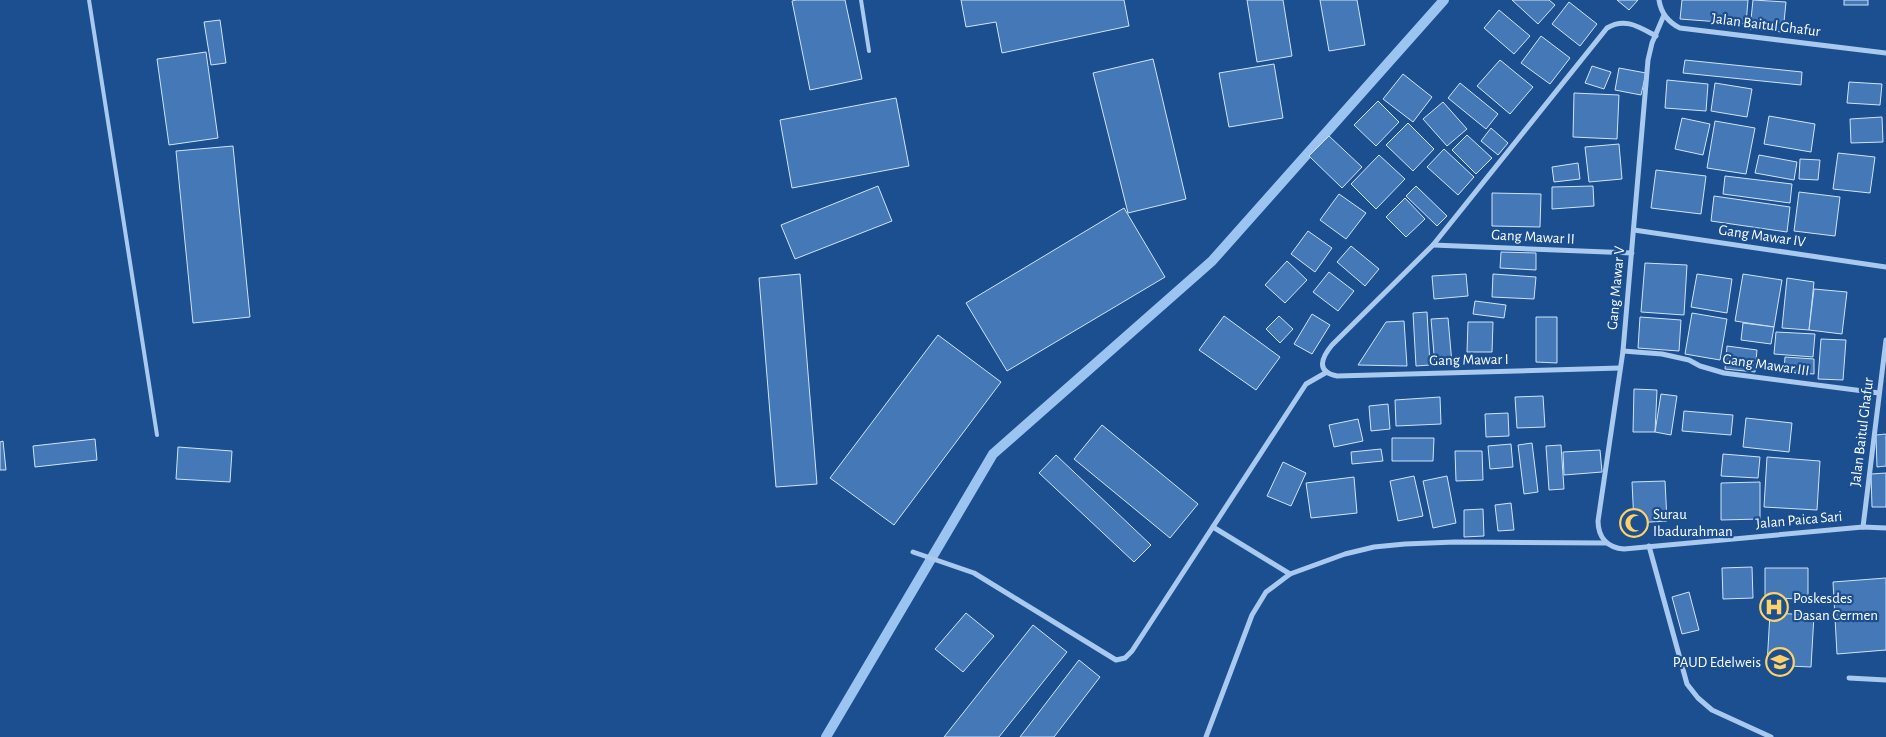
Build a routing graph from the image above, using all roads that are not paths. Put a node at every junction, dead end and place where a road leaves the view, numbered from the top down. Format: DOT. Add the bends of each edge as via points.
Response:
graph roads {
  1 [pos="88,0"];
  2 [pos="861,0"];
  3 [pos="1659,0"];
  4 [pos="1664,15"];
  5 [pos="1656,36"];
  6 [pos="869,51"];
  7 [pos="1886,53"];
  8 [pos="1634,230"];
  9 [pos="1433,245"];
  10 [pos="1632,253"];
  11 [pos="1886,267"];
  12 [pos="1886,340"];
  13 [pos="1623,351"];
  14 [pos="1620,368"];
  15 [pos="1327,372"];
  16 [pos="1879,393"];
  17 [pos="157,435"];
  18 [pos="1213,527"];
  19 [pos="1863,527"];
  20 [pos="1886,528"];
  21 [pos="1606,543"];
  22 [pos="1648,546"];
  23 [pos="913,552"];
  24 [pos="1290,574"];
  25 [pos="1849,678"];
  26 [pos="1886,680"];
  27 [pos="1206,737"];
  28 [pos="1771,737"];
  1 -- 17 [label="lane"];
  2 -- 6 [label="lane"];
  3 -- 4 [label="street"];
  4 -- 5 [label="street, Gang Mawar V"];
  4 -- 7 [label="street, Jalan Baitul Ghafur" via="1680,28"];
  5 -- 8 [label="street, Gang Mawar V" via="1648,60"];
  5 -- 9 [label="street" via="1626,22 1607,28"];
  8 -- 10 [label="street, Gang Mawar V"];
  8 -- 11 [label="street, Gang Mawar IV"];
  9 -- 10 [label="street, Gang Mawar II"];
  9 -- 15 [label="street" via="1332,345 1322,365"];
  10 -- 13 [label="street, Gang Mawar V"];
  12 -- 16 [label="street, Jalan Baitul Ghafur"];
  13 -- 14 [label="street, Gang Mawar V"];
  13 -- 16 [label="street, Gang Mawar III" via="1662,354 1724,373"];
  14 -- 15 [label="street, Gang Mawar I" via="1337,376"];
  14 -- 21 [label="street, Gang Mawar V" via="1598,522 1599,533"];
  15 -- 18 [label="street" via="1306,384"];
  16 -- 19 [label="street, Jalan Baitul Ghafur"];
  18 -- 23 [label="street" via="1132,651 1125,658 1116,660 974,574"];
  18 -- 24 [label="street"];
  19 -- 20 [label="street, Jalan Paica Sari"];
  19 -- 22 [label="street, Jalan Paica Sari"];
  21 -- 22 [label="street, Jalan Paica Sari" via="1617,549"];
  21 -- 24 [label="street" via="1455,542 1374,547"];
  22 -- 28 [label="street" via="1687,684 1712,710"];
  24 -- 27 [label="street" via="1266,592 1252,615"];
  25 -- 26 [label="street"];
}
